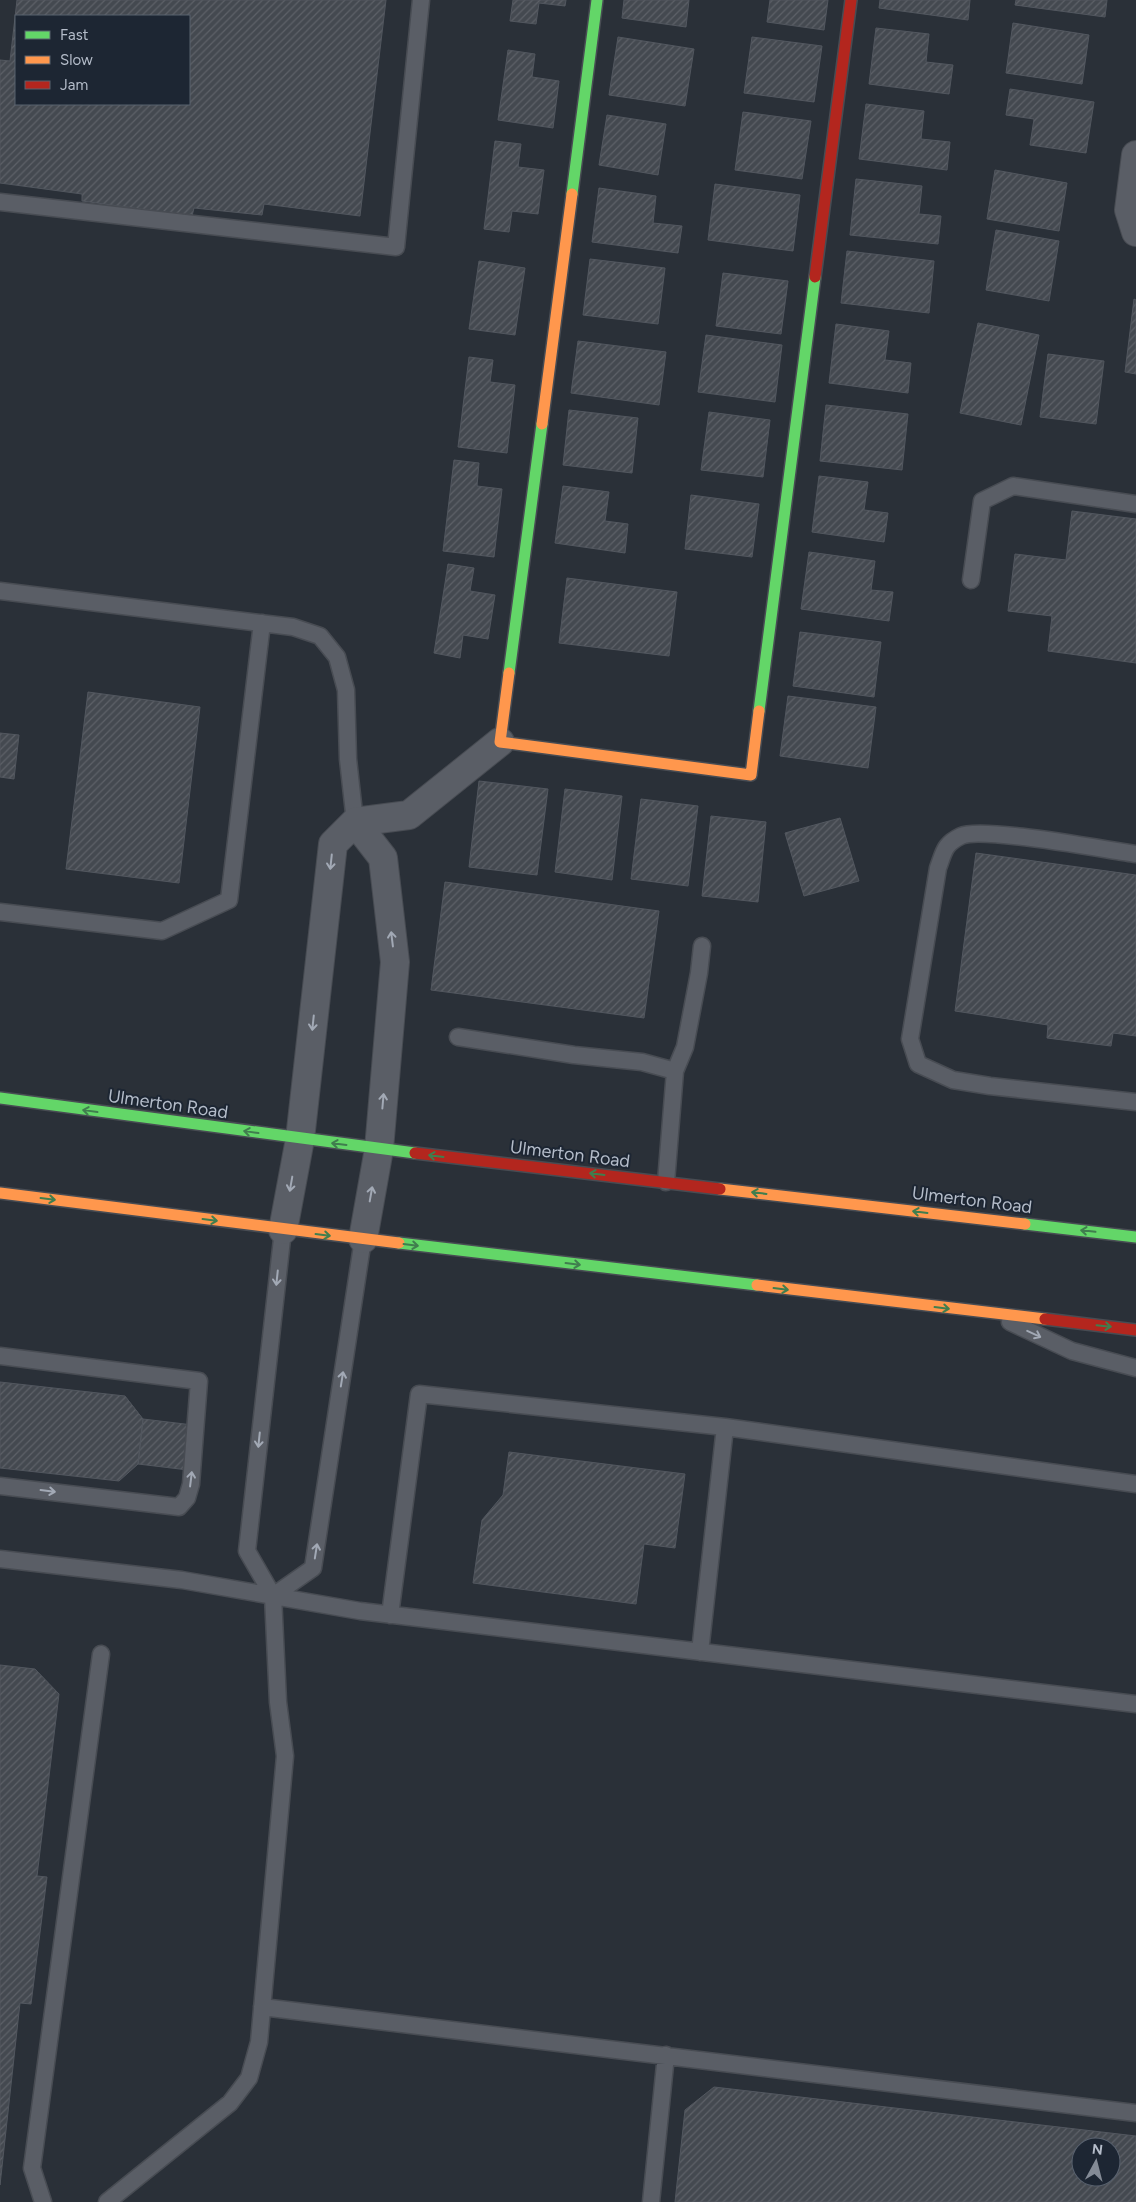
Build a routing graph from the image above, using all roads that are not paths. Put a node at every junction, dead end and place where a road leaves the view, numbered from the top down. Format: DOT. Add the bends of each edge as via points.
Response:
graph roads {
  1 [pos="421,0"];
  2 [pos="597,0"];
  3 [pos="851,0"];
  4 [pos="1136,155"];
  5 [pos="0,202"];
  6 [pos="1136,232"];
  7 [pos="1136,504"];
  8 [pos="971,580"];
  9 [pos="0,590"];
  10 [pos="262,623"];
  11 [pos="500,742"];
  12 [pos="355,822"];
  13 [pos="1136,854"];
  14 [pos="0,912"];
  15 [pos="702,946"];
  16 [pos="458,1037"];
  17 [pos="675,1070"];
  18 [pos="0,1098"];
  19 [pos="1136,1102"];
  20 [pos="300,1139"];
  21 [pos="379,1149"];
  22 [pos="666,1182"];
  23 [pos="0,1193"];
  24 [pos="283,1230"];
  25 [pos="1136,1236"];
  26 [pos="363,1240"];
  27 [pos="990,1313"];
  28 [pos="1136,1330"];
  29 [pos="0,1356"];
  30 [pos="1136,1368"];
  31 [pos="725,1427"];
  32 [pos="1136,1484"];
  33 [pos="0,1486"];
  34 [pos="0,1559"];
  35 [pos="273,1596"];
  36 [pos="390,1615"];
  37 [pos="700,1652"];
  38 [pos="101,1654"];
  39 [pos="1136,1704"];
  40 [pos="262,2007"];
  41 [pos="666,2055"];
  42 [pos="1136,2113"];
  43 [pos="43,2202"];
  44 [pos="107,2202"];
  45 [pos="650,2202"];
  1 -- 5 [label="lane" via="396,247"];
  2 -- 11 [label="main road"];
  3 -- 11 [label="main road" via="751,775"];
  4 -- 6 [label="street" via="1129,210"];
  7 -- 8 [label="lane" via="1013,486 982,501"];
  9 -- 10 [label="lane"];
  10 -- 12 [label="lane" via="293,627 320,636 337,657 346,690 348,759"];
  10 -- 14 [label="lane" via="229,900 162,931"];
  11 -- 12 [label="street" via="409,815"];
  12 -- 20 [label="street, one-way" via="333,844"];
  21 -- 12 [label="street, one-way" via="395,962 383,858"];
  13 -- 19 [label="lane" via="995,834 963,835 946,845 938,868 910,1040 918,1064 953,1080"];
  15 -- 17 [label="lane" via="685,1048"];
  16 -- 17 [label="lane" via="642,1062"];
  17 -- 22 [label="lane"];
  20 -- 18 [label="main road, Ulmerton Road, one-way"];
  21 -- 20 [label="main road, Ulmerton Road, one-way"];
  20 -- 24 [label="street, one-way"];
  22 -- 21 [label="main road, Ulmerton Road, one-way"];
  26 -- 21 [label="street, one-way"];
  25 -- 22 [label="main road, Ulmerton Road, one-way"];
  23 -- 24 [label="main road, one-way"];
  24 -- 26 [label="main road, one-way"];
  24 -- 35 [label="lane, one-way" via="246,1551"];
  26 -- 27 [label="main road, one-way"];
  35 -- 26 [label="lane, one-way" via="313,1568"];
  27 -- 28 [label="main road, one-way"];
  27 -- 30 [label="lane, one-way" via="1072,1351"];
  33 -- 29 [label="lane, one-way" via="179,1507 187,1498 190,1484 199,1381"];
  31 -- 32 [label="lane"];
  31 -- 36 [label="lane" via="419,1394"];
  31 -- 37 [label="lane"];
  34 -- 35 [label="lane" via="182,1580"];
  35 -- 36 [label="lane"];
  35 -- 40 [label="lane" via="278,1702 285,1756"];
  36 -- 37 [label="lane"];
  37 -- 39 [label="lane"];
  38 -- 43 [label="lane" via="32,2168"];
  40 -- 41 [label="lane"];
  40 -- 44 [label="lane" via="259,2042 249,2078 230,2103"];
  41 -- 42 [label="lane"];
  41 -- 45 [label="lane"];
}
